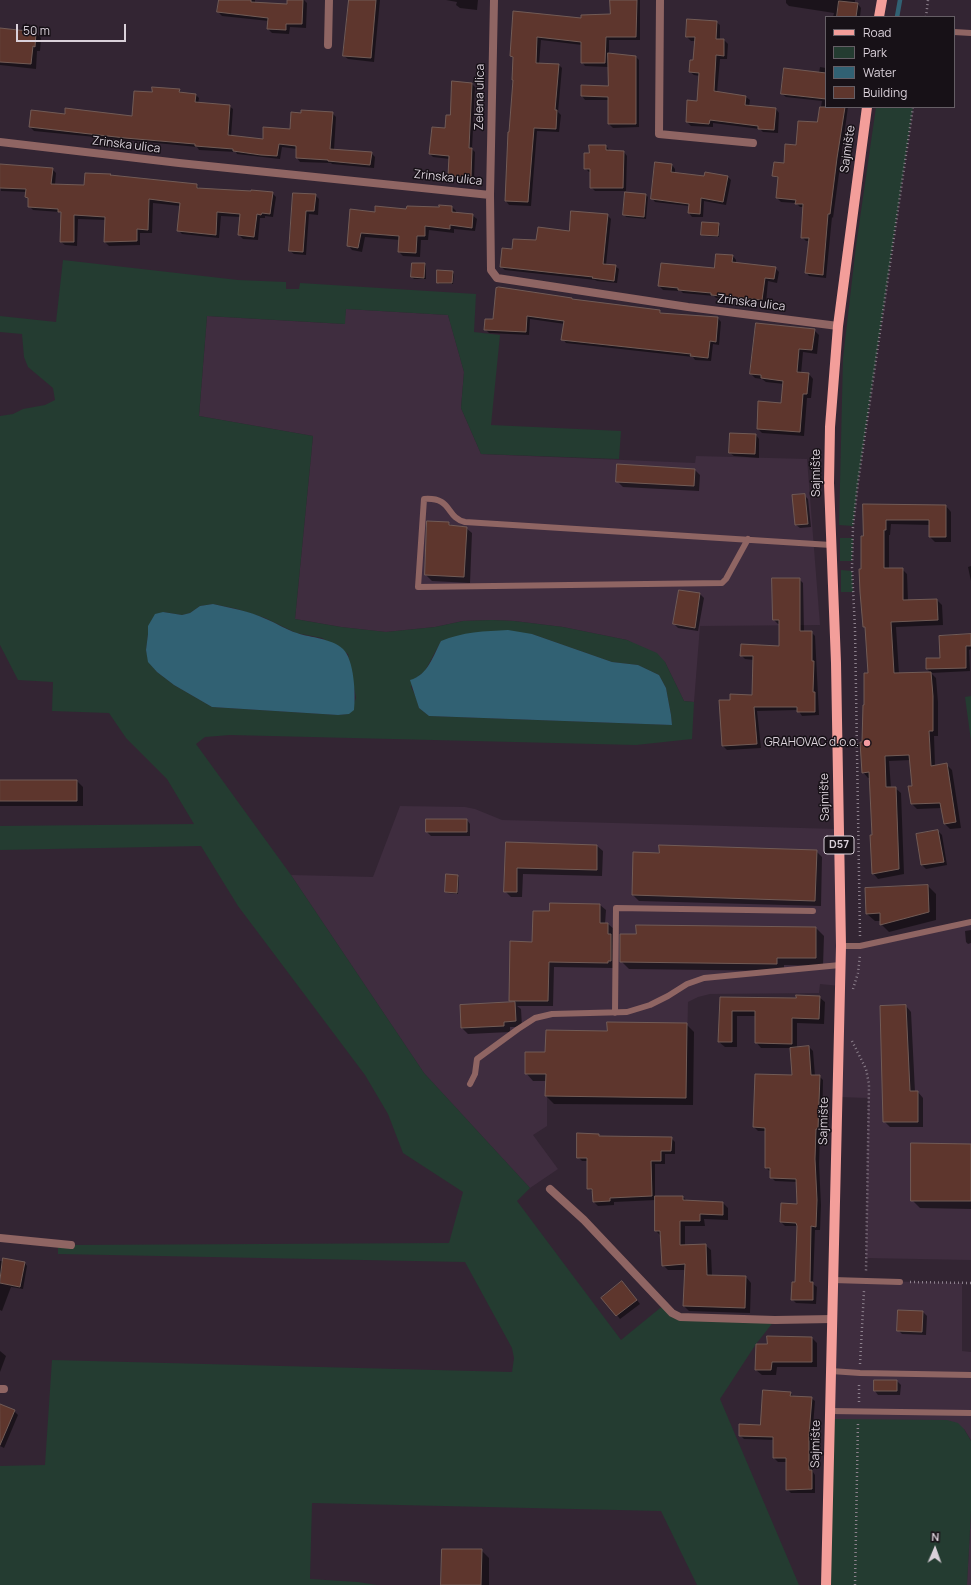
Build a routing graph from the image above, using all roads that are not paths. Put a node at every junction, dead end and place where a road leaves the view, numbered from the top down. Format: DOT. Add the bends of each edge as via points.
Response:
graph roads {
  1 [pos="329,0"];
  2 [pos="494,0"];
  3 [pos="660,0"];
  4 [pos="882,0"];
  5 [pos="879,16"];
  6 [pos="955,32"];
  7 [pos="971,33"];
  8 [pos="328,45"];
  9 [pos="867,108"];
  10 [pos="0,142"];
  11 [pos="753,143"];
  12 [pos="490,195"];
  13 [pos="838,326"];
  14 [pos="748,540"];
  15 [pos="831,545"];
  16 [pos="814,911"];
  17 [pos="971,922"];
  18 [pos="841,946"];
  19 [pos="840,965"];
  20 [pos="615,1012"];
  21 [pos="470,1084"];
  22 [pos="550,1189"];
  23 [pos="0,1238"];
  24 [pos="71,1245"];
  25 [pos="833,1280"];
  26 [pos="900,1282"];
  27 [pos="832,1319"];
  28 [pos="831,1371"];
  29 [pos="971,1375"];
  30 [pos="830,1411"];
  31 [pos="971,1413"];
  32 [pos="826,1585"];
  1 -- 8 [label="street"];
  2 -- 12 [label="street, Zelena ulica"];
  3 -- 11 [label="street" via="659,134"];
  4 -- 5 [label="main road"];
  6 -- 7 [label="lane"];
  9 -- 13 [label="main road, Sajmište / D57"];
  10 -- 12 [label="street, Zrinska ulica"];
  12 -- 13 [label="street, Zrinska ulica" via="492,270 497,278 688,307"];
  13 -- 15 [label="main road, Sajmište / D57" via="830,427"];
  14 -- 14 [label="lane" via="722,583 418,586 424,499 442,501 459,521 465,522"];
  14 -- 15 [label="lane"];
  15 -- 18 [label="main road, Sajmište / D57"];
  16 -- 20 [label="lane" via="616,908"];
  17 -- 18 [label="lane" via="860,946"];
  18 -- 19 [label="main road, Sajmište / D57"];
  19 -- 20 [label="lane" via="704,978 687,984 650,1005 627,1012"];
  19 -- 25 [label="main road, Sajmište / D57"];
  20 -- 21 [label="lane" via="552,1014 535,1018 477,1059 475,1074"];
  22 -- 27 [label="street" via="584,1220 672,1312 680,1317"];
  23 -- 24 [label="street"];
  25 -- 26 [label="lane"];
  25 -- 27 [label="main road, Sajmište / D57"];
  27 -- 28 [label="main road, Sajmište / D57"];
  28 -- 29 [label="lane"];
  28 -- 30 [label="main road, Sajmište / D57"];
  30 -- 31 [label="lane"];
  30 -- 32 [label="main road, Sajmište / D57"];
}
